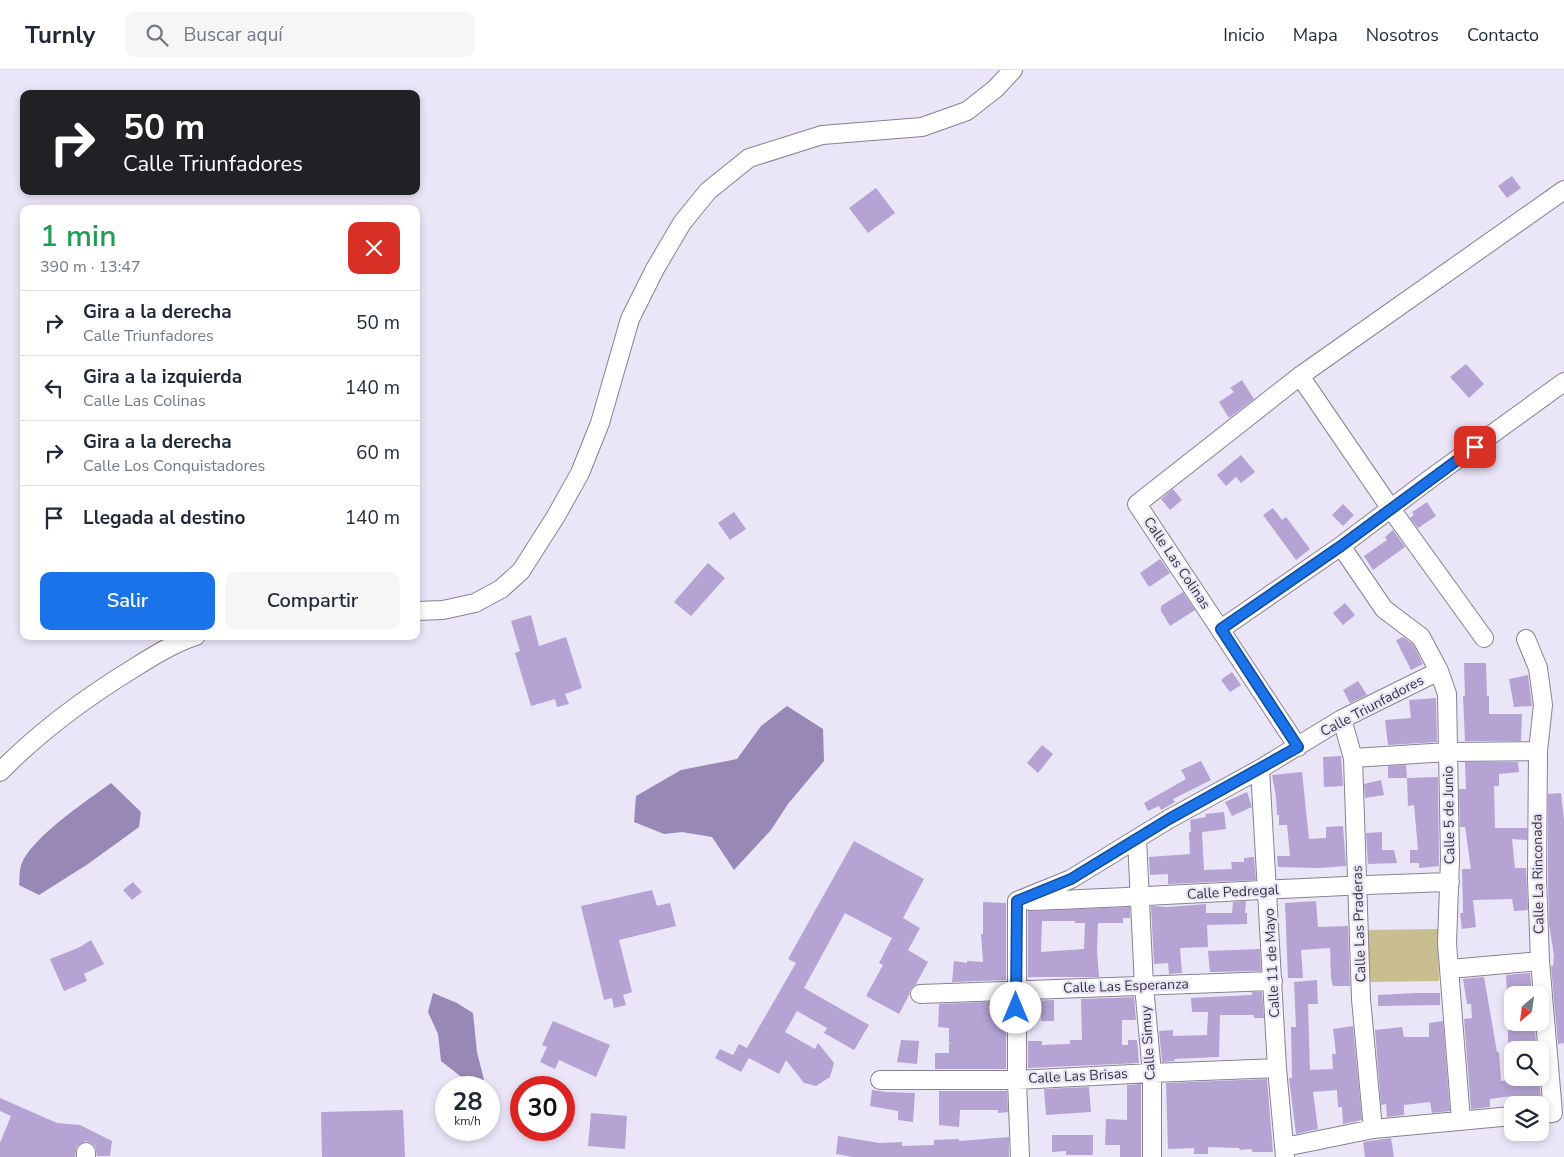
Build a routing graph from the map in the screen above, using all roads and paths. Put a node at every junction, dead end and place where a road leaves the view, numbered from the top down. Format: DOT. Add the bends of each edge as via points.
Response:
graph roads {
  1 [pos="1013,70"];
  2 [pos="1564,190"];
  3 [pos="1300,376"];
  4 [pos="1564,382"];
  5 [pos="1391,509"];
  6 [pos="1341,546"];
  7 [pos="420,611"];
  8 [pos="1221,629"];
  9 [pos="1484,638"];
  10 [pos="1526,639"];
  11 [pos="185,640"];
  12 [pos="1439,670"];
  13 [pos="1342,719"];
  14 [pos="1298,747"];
  15 [pos="1538,750"];
  16 [pos="1448,752"];
  17 [pos="1353,758"];
  18 [pos="1260,769"];
  19 [pos="0,772"];
  20 [pos="1137,839"];
  21 [pos="1450,882"];
  22 [pos="1357,885"];
  23 [pos="1268,890"];
  24 [pos="1140,897"];
  25 [pos="1017,901"];
  26 [pos="1540,961"];
  27 [pos="1450,969"];
  28 [pos="1273,981"];
  29 [pos="1144,986"];
  30 [pos="1016,990"];
  31 [pos="920,994"];
  32 [pos="1277,1068"];
  33 [pos="1152,1072"];
  34 [pos="880,1080"];
  35 [pos="1017,1080"];
  36 [pos="1546,1096"];
  37 [pos="1504,1117"];
  38 [pos="1461,1120"];
  39 [pos="1373,1129"];
  40 [pos="1285,1152"];
  41 [pos="1020,1157"];
  42 [pos="1152,1157"];
  1 -- 7 [label="street" via="968,110 922,127 822,135 748,158 708,191 682,223 630,318 600,423 580,472 520,571 501,589 475,603"];
  2 -- 3 [label="street"];
  3 -- 5 [label="street"];
  3 -- 8 [label="street, Calle Las Colinas" via="1137,504"];
  4 -- 5 [label="street"];
  5 -- 6 [label="street"];
  5 -- 9 [label="street"];
  6 -- 8 [label="street"];
  6 -- 12 [label="street, Calle 5 de Junio" via="1384,609 1421,637"];
  8 -- 14 [label="street, Calle Las Colinas"];
  10 -- 15 [label="street, Calle La Rinconada" via="1538,668 1543,705"];
  11 -- 19 [label="street" via="111,682 57,720"];
  12 -- 13 [label="street, Calle Triunfadores"];
  12 -- 16 [label="street, Calle 5 de Junio" via="1447,694"];
  13 -- 14 [label="street, Calle Triunfadores"];
  13 -- 17 [label="street, Calle Las Praderas"];
  14 -- 18 [label="street, Calle Triunfadores"];
  15 -- 16 [label="street"];
  15 -- 26 [label="street, Calle La Rinconada"];
  16 -- 17 [label="street"];
  16 -- 21 [label="street, Calle 5 de Junio"];
  17 -- 22 [label="street, Calle Las Praderas"];
  18 -- 20 [label="street, Calle Triunfadores"];
  18 -- 23 [label="street, Calle 11 de Mayo"];
  20 -- 24 [label="street, Calle Simuy"];
  20 -- 25 [label="street, Calle Triunfadores" via="1071,879"];
  21 -- 22 [label="street, Calle Pedregal"];
  21 -- 27 [label="street, Calle 5 de Junio" via="1447,943"];
  22 -- 23 [label="street, Calle Pedregal"];
  22 -- 39 [label="street, Calle Las Praderas" via="1361,1000"];
  23 -- 24 [label="street, Calle Pedregal"];
  23 -- 28 [label="street, Calle 11 de Mayo"];
  24 -- 25 [label="street, Calle Pedregal"];
  24 -- 29 [label="street, Calle Simuy"];
  25 -- 30 [label="street"];
  26 -- 27 [label="street"];
  26 -- 36 [label="street, Calle La Rinconada"];
  27 -- 38 [label="street, Calle 5 de Junio"];
  28 -- 29 [label="street, Calle Las Esperanza"];
  28 -- 32 [label="street, Calle 11 de Mayo"];
  29 -- 30 [label="street, Calle Las Esperanza"];
  29 -- 33 [label="street, Calle Simuy"];
  30 -- 31 [label="street, Calle Las Esperanza"];
  30 -- 35 [label="street"];
  32 -- 33 [label="street, Calle Las Brisas"];
  32 -- 40 [label="street, Calle 11 de Mayo"];
  33 -- 35 [label="street, Calle Las Brisas"];
  33 -- 42 [label="street, Calle Simuy"];
  34 -- 35 [label="street, Calle Las Brisas"];
  35 -- 41 [label="street"];
  37 -- 38 [label="street"];
  38 -- 39 [label="street"];
  39 -- 40 [label="street"];
}
